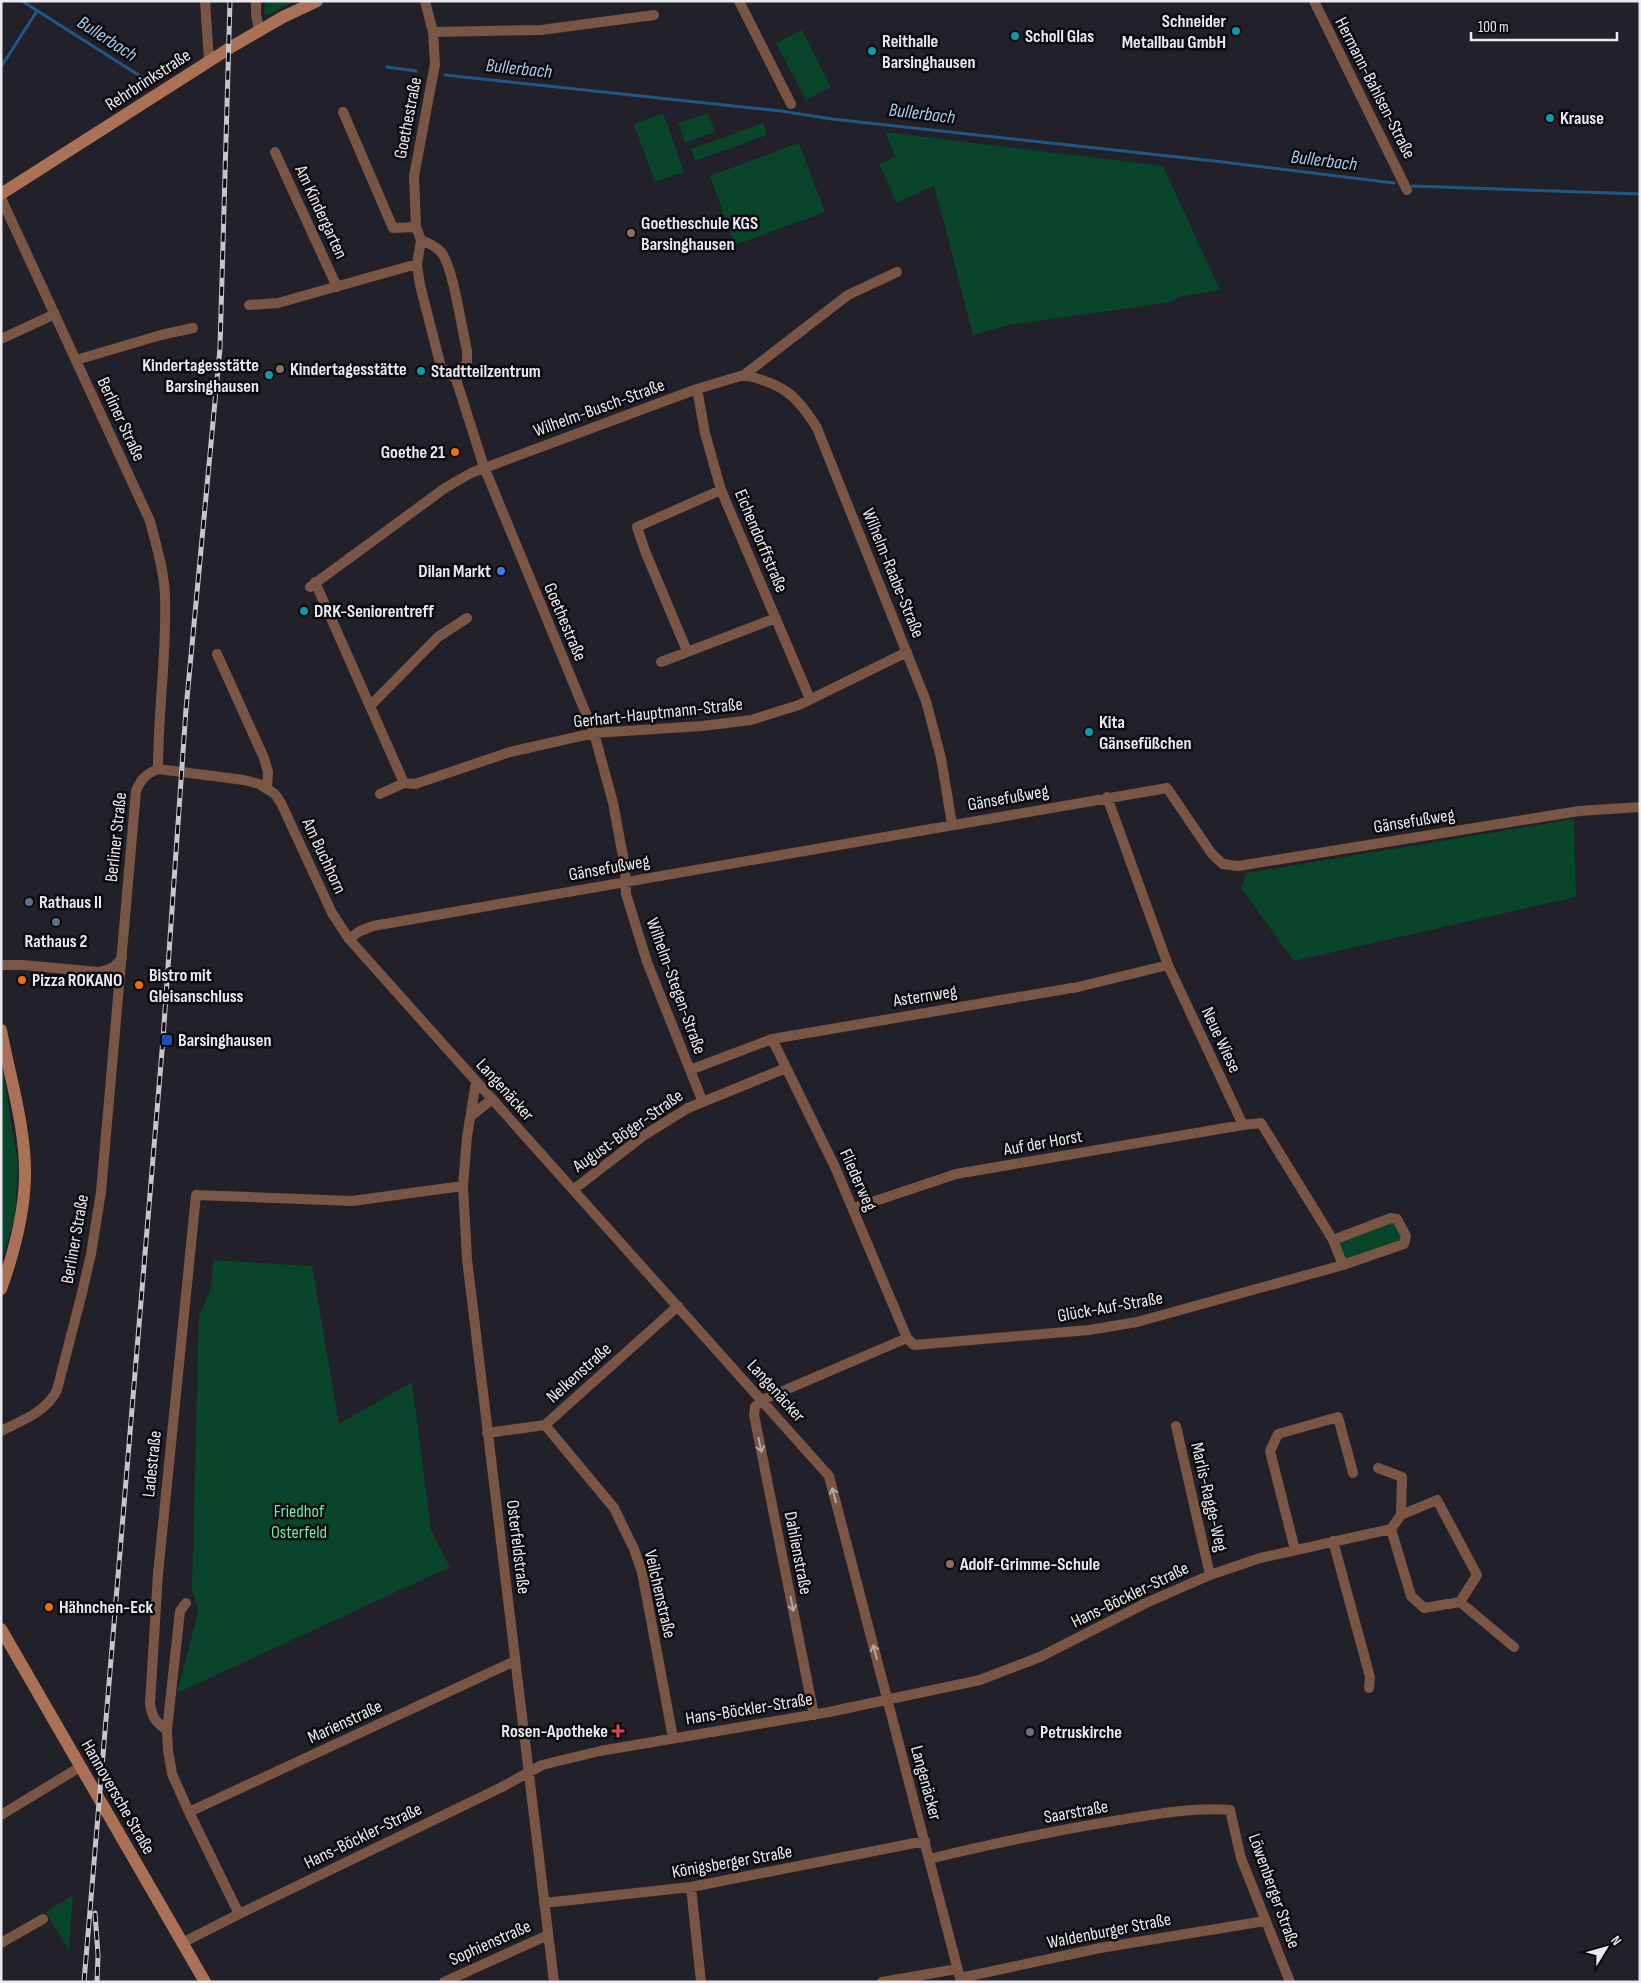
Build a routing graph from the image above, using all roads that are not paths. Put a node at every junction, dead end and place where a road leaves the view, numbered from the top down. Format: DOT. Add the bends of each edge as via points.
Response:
graph roads {
  1 [pos="205,1"];
  2 [pos="256,1"];
  3 [pos="317,1"];
  4 [pos="425,1"];
  5 [pos="739,1"];
  6 [pos="1314,1"];
  7 [pos="654,15"];
  8 [pos="259,30"];
  9 [pos="433,32"];
  10 [pos="209,61"];
  11 [pos="791,104"];
  12 [pos="343,112"];
  13 [pos="275,152"];
  14 [pos="1407,190"];
  15 [pos="1,196"];
  16 [pos="416,227"];
  17 [pos="421,240"];
  18 [pos="417,264"];
  19 [pos="897,272"];
  20 [pos="337,287"];
  21 [pos="250,305"];
  22 [pos="55,314"];
  23 [pos="193,328"];
  24 [pos="1,339"];
  25 [pos="76,360"];
  26 [pos="744,375"];
  27 [pos="456,379"];
  28 [pos="697,389"];
  29 [pos="484,467"];
  30 [pos="721,490"];
  31 [pos="467,618"];
  32 [pos="776,618"];
  33 [pos="687,651"];
  34 [pos="907,652"];
  35 [pos="217,654"];
  36 [pos="661,662"];
  37 [pos="810,700"];
  38 [pos="370,706"];
  39 [pos="594,733"];
  40 [pos="158,769"];
  41 [pos="404,783"];
  42 [pos="267,788"];
  43 [pos="380,794"];
  44 [pos="1107,798"];
  45 [pos="1640,807"];
  46 [pos="952,824"];
  47 [pos="626,882"];
  48 [pos="349,939"];
  49 [pos="122,958"];
  50 [pos="1,965"];
  51 [pos="1168,965"];
  52 [pos="1,1030"];
  53 [pos="772,1039"];
  54 [pos="786,1068"];
  55 [pos="690,1070"];
  56 [pos="476,1082"];
  57 [pos="492,1099"];
  58 [pos="702,1100"];
  59 [pos="471,1116"];
  60 [pos="1243,1125"];
  61 [pos="463,1186"];
  62 [pos="573,1190"];
  63 [pos="854,1208"];
  64 [pos="1333,1240"];
  65 [pos="1343,1265"];
  66 [pos="1,1289"];
  67 [pos="678,1306"];
  68 [pos="907,1338"];
  69 [pos="762,1400"];
  70 [pos="545,1425"];
  71 [pos="1176,1426"];
  72 [pos="1,1431"];
  73 [pos="487,1433"];
  74 [pos="1378,1468"];
  75 [pos="1353,1473"];
  76 [pos="1401,1514"];
  77 [pos="1391,1528"];
  78 [pos="1334,1541"];
  79 [pos="1295,1550"];
  80 [pos="1210,1575"];
  81 [pos="1460,1602"];
  82 [pos="186,1603"];
  83 [pos="1,1629"];
  84 [pos="1514,1647"];
  85 [pos="515,1661"];
  86 [pos="1369,1688"];
  87 [pos="888,1700"];
  88 [pos="814,1715"];
  89 [pos="167,1730"];
  90 [pos="672,1738"];
  91 [pos="80,1767"];
  92 [pos="528,1772"];
  93 [pos="1230,1810"];
  94 [pos="189,1812"];
  95 [pos="1,1815"];
  96 [pos="925,1841"];
  97 [pos="929,1859"];
  98 [pos="691,1887"];
  99 [pos="544,1903"];
  100 [pos="239,1914"];
  101 [pos="43,1919"];
  102 [pos="1266,1921"];
  103 [pos="548,1935"];
  104 [pos="1,1943"];
  105 [pos="182,1943"];
  106 [pos="959,1976"];
  107 [pos="205,1982"];
  108 [pos="444,1982"];
  109 [pos="554,1982"];
  110 [pos="701,1982"];
  111 [pos="882,1982"];
  112 [pos="1290,1982"];
  1 -- 10 [label="street"];
  2 -- 8 [label="street"];
  3 -- 8 [label="main road, Rehrbrinkstraße"];
  4 -- 9 [label="street, Goethestraße"];
  5 -- 11 [label="street"];
  6 -- 14 [label="street, Hermann-Bahlsen-Straße"];
  7 -- 9 [label="street" via="541,30"];
  8 -- 10 [label="main road, Rehrbrinkstraße"];
  9 -- 16 [label="street, Goethestraße" via="435,64 414,176"];
  10 -- 15 [label="main road, Rehrbrinkstraße"];
  12 -- 16 [label="street" via="393,228"];
  13 -- 20 [label="street, Am Kindergarten"];
  15 -- 22 [label="street, Berliner Straße"];
  16 -- 17 [label="street, Goethestraße"];
  17 -- 18 [label="street, Goethestraße"];
  17 -- 27 [label="street" via="433,244 446,261 467,351 467,362"];
  18 -- 20 [label="street, Am Kindergarten"];
  18 -- 27 [label="street, Goethestraße" via="441,367"];
  19 -- 26 [label="street, Wilhelm-Busch-Straße" via="848,295"];
  20 -- 21 [label="street, Am Kindergarten" via="278,303"];
  22 -- 24 [label="street"];
  22 -- 25 [label="street, Berliner Straße"];
  23 -- 25 [label="street, Berliner Straße"];
  25 -- 40 [label="street, Berliner Straße" via="150,520 162,570 164,649"];
  26 -- 28 [label="street, Wilhelm-Busch-Straße"];
  26 -- 34 [label="street, Wilhelm-Raabe-Straße" via="769,381 790,393 817,428"];
  27 -- 29 [label="street, Goethestraße"];
  28 -- 29 [label="street, Wilhelm-Busch-Straße"];
  28 -- 30 [label="street, Eichendorffstraße"];
  29 -- 38 [label="street, Wilhelm-Busch-Straße" via="446,488 312,584"];
  29 -- 39 [label="street, Goethestraße"];
  30 -- 32 [label="street, Eichendorffstraße"];
  30 -- 33 [label="street" via="637,527"];
  31 -- 38 [label="street" via="438,637"];
  32 -- 33 [label="street"];
  32 -- 37 [label="street, Eichendorffstraße"];
  33 -- 36 [label="street"];
  34 -- 37 [label="street, Gerhart-Hauptmann-Straße"];
  34 -- 46 [label="street, Wilhelm-Raabe-Straße" via="929,711"];
  35 -- 42 [label="street" via="264,758 268,772"];
  37 -- 39 [label="street, Gerhart-Hauptmann-Straße" via="752,720"];
  38 -- 41 [label="street"];
  39 -- 41 [label="street, Gerhart-Hauptmann-Straße" via="510,752 414,784"];
  39 -- 47 [label="street, Goethestraße" via="613,803"];
  40 -- 42 [label="street" via="244,780"];
  40 -- 49 [label="street, Berliner Straße" via="148,773 136,791"];
  41 -- 43 [label="street, Gerhart-Hauptmann-Straße"];
  42 -- 48 [label="street, Am Buchhorn" via="281,803 332,913"];
  44 -- 45 [label="street, Gänsefußweg" via="1167,788 1212,854 1223,864 1238,866 1579,811"];
  44 -- 46 [label="street, Gänsefußweg"];
  44 -- 51 [label="street, Neue Wiese"];
  46 -- 47 [label="street, Gänsefußweg"];
  47 -- 48 [label="street, Gänsefußweg" via="373,926"];
  47 -- 55 [label="street, Wilhelm-Stegen-Straße" via="626,894 647,962"];
  48 -- 56 [label="street, Langenäcker"];
  49 -- 50 [label="street" via="109,970 99,972"];
  49 -- 72 [label="street, Berliner Straße" via="101,1192 82,1293 52,1400 44,1408"];
  51 -- 53 [label="street, Asternweg" via="1078,987"];
  51 -- 60 [label="street, Neue Wiese"];
  52 -- 66 [label="main road" via="21,1133 25,1176 20,1223"];
  53 -- 54 [label="street, Fliederweg"];
  53 -- 55 [label="street, Asternweg"];
  54 -- 58 [label="street, August-Böger-Straße"];
  54 -- 63 [label="street, Fliederweg"];
  55 -- 58 [label="street, Wilhelm-Stegen-Straße"];
  56 -- 57 [label="street, Langenäcker"];
  56 -- 59 [label="street, Osterfeldstraße"];
  57 -- 59 [label="street"];
  57 -- 62 [label="street, Langenäcker"];
  58 -- 62 [label="street, August-Böger-Straße" via="643,1136"];
  59 -- 61 [label="street, Osterfeldstraße"];
  60 -- 63 [label="street, Auf der Horst" via="956,1174"];
  60 -- 64 [label="street" via="1260,1123"];
  61 -- 73 [label="street, Osterfeldstraße" via="466,1259"];
  61 -- 89 [label="street, Ladestraße" via="352,1201 196,1195 158,1574 150,1704 158,1725"];
  62 -- 67 [label="street, Langenäcker"];
  63 -- 68 [label="street, Fliederweg"];
  64 -- 65 [label="street"];
  64 -- 65 [label="street, Glück-Auf-Straße" via="1390,1218 1398,1219 1406,1236 1404,1244"];
  65 -- 68 [label="street, Glück-Auf-Straße" via="1137,1322 1090,1330 914,1345"];
  67 -- 69 [label="street, Langenäcker"];
  67 -- 70 [label="street, Nelkenstraße"];
  68 -- 69 [label="street"];
  87 -- 69 [label="street, Langenäcker, one-way" via="829,1476"];
  69 -- 88 [label="street, Dahlienstraße, one-way" via="755,1407 754,1415"];
  70 -- 73 [label="street, Nelkenstraße"];
  70 -- 90 [label="street, Veilchenstraße" via="614,1508 634,1549 642,1572"];
  71 -- 80 [label="street, Marlis-Ragge-Weg"];
  73 -- 85 [label="street, Osterfeldstraße"];
  74 -- 76 [label="street" via="1402,1477"];
  75 -- 79 [label="street" via="1338,1418 1278,1434 1270,1451"];
  76 -- 77 [label="street"];
  76 -- 81 [label="street" via="1437,1500 1478,1575"];
  77 -- 78 [label="street, Hans-Böckler-Straße"];
  77 -- 81 [label="street" via="1411,1596 1424,1608"];
  78 -- 79 [label="street, Hans-Böckler-Straße"];
  78 -- 86 [label="street" via="1370,1677"];
  79 -- 80 [label="street, Hans-Böckler-Straße"];
  80 -- 87 [label="street, Hans-Böckler-Straße" via="1146,1603 1040,1658 980,1680"];
  81 -- 84 [label="street"];
  82 -- 89 [label="street" via="180,1611"];
  83 -- 91 [label="main road, Hannoversche Straße"];
  85 -- 92 [label="street, Osterfeldstraße"];
  85 -- 94 [label="street, Marienstraße"];
  87 -- 88 [label="street, Hans-Böckler-Straße"];
  87 -- 96 [label="street, Langenäcker"];
  88 -- 90 [label="street, Hans-Böckler-Straße"];
  89 -- 94 [label="street" via="172,1774"];
  90 -- 92 [label="street, Hans-Böckler-Straße" via="542,1765"];
  91 -- 95 [label="street"];
  91 -- 105 [label="main road, Hannoversche Straße"];
  92 -- 99 [label="street, Osterfeldstraße"];
  92 -- 100 [label="street, Hans-Böckler-Straße"];
  93 -- 97 [label="street, Saarstraße" via="1190,1809 1108,1822"];
  93 -- 102 [label="street, Löwenberger Straße" via="1241,1858"];
  94 -- 100 [label="street"];
  96 -- 97 [label="street, Langenäcker"];
  96 -- 98 [label="street, Königsberger Straße"];
  97 -- 106 [label="street, Langenäcker"];
  98 -- 99 [label="street, Königsberger Straße"];
  98 -- 110 [label="street"];
  99 -- 103 [label="street, Osterfeldstraße"];
  100 -- 105 [label="street, Hans-Böckler-Straße"];
  101 -- 104 [label="street"];
  102 -- 106 [label="street, Waldenburger Straße" via="1100,1948"];
  102 -- 112 [label="street, Löwenberger Straße"];
  103 -- 108 [label="street, Sophienstraße"];
  103 -- 109 [label="street, Osterfeldstraße"];
  105 -- 107 [label="main road, Hannoversche Straße"];
  106 -- 111 [label="street, Waldenburger Straße"];
}
